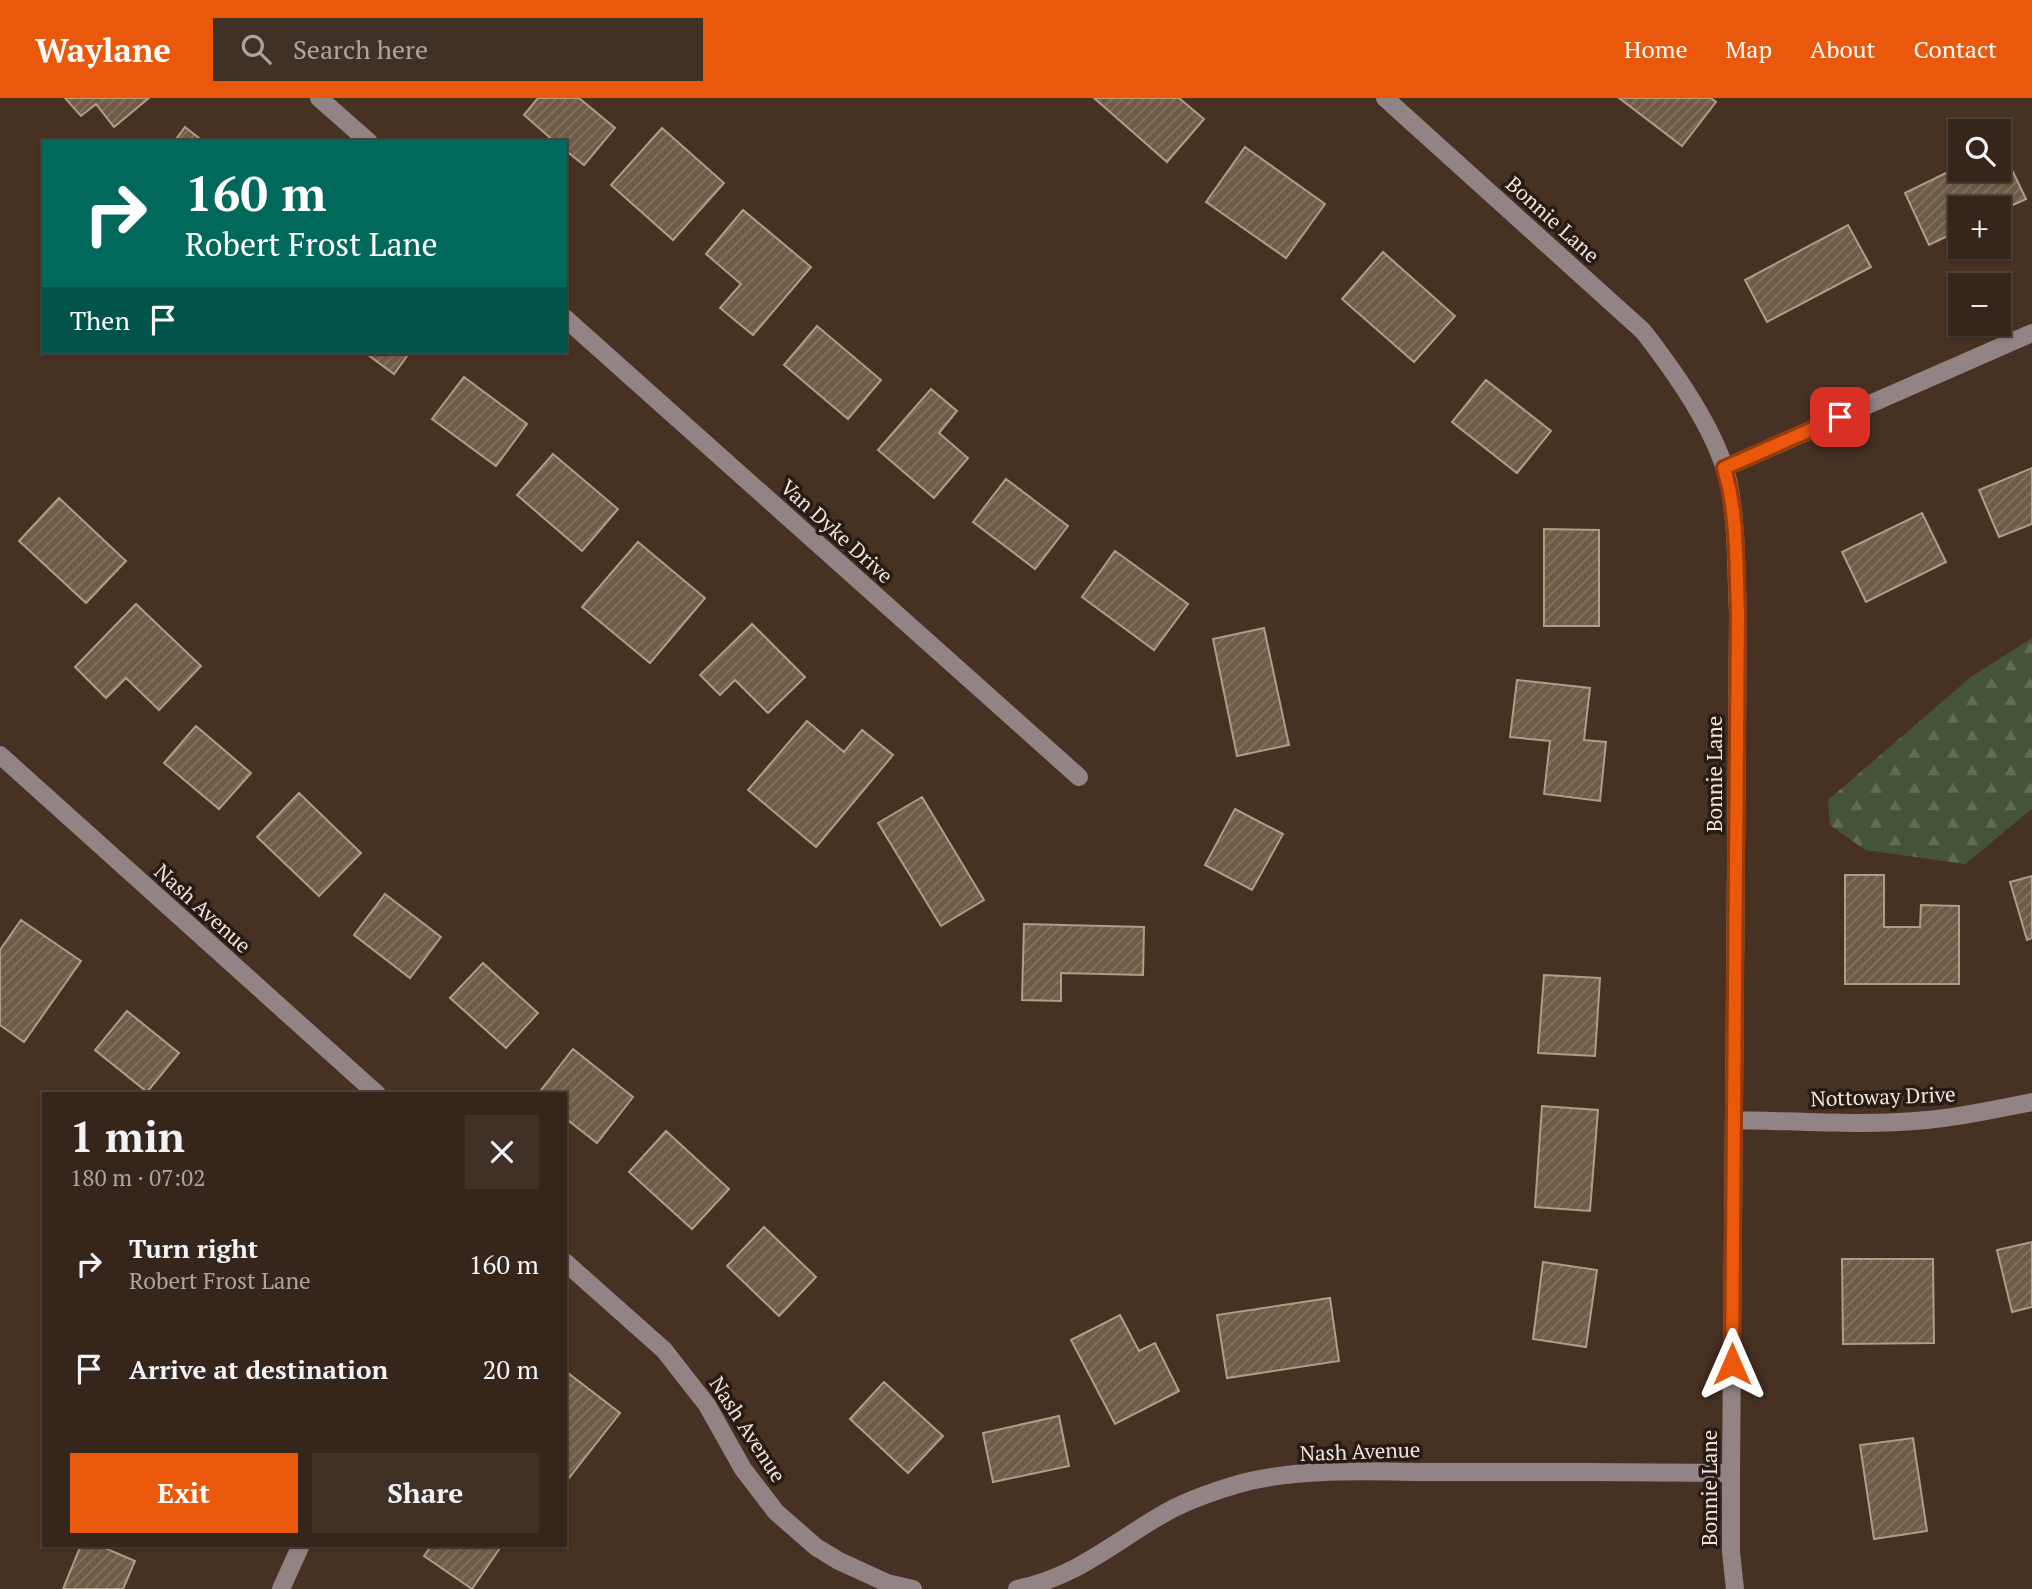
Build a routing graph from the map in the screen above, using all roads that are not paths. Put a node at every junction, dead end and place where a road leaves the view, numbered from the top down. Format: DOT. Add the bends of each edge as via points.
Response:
graph roads {
  1 [pos="319,98"];
  2 [pos="1385,98"];
  3 [pos="367,140"];
  4 [pos="567,320"];
  5 [pos="2032,333"];
  6 [pos="1724,468"];
  7 [pos="0,755"];
  8 [pos="1079,777"];
  9 [pos="375,1092"];
  10 [pos="2032,1102"];
  11 [pos="1734,1120"];
  12 [pos="567,1264"];
  13 [pos="1731,1473"];
  14 [pos="300,1547"];
  15 [pos="281,1589"];
  16 [pos="913,1589"];
  17 [pos="1017,1589"];
  18 [pos="1735,1589"];
  1 -- 3 [label="street"];
  2 -- 6 [label="street, Bonnie Lane" via="1643,331 1713,438"];
  4 -- 8 [label="street, Van Dyke Drive"];
  5 -- 6 [label="street"];
  6 -- 11 [label="street, Bonnie Lane" via="1733,523 1738,613"];
  7 -- 9 [label="street, Nash Avenue"];
  10 -- 11 [label="street, Nottoway Drive" via="1927,1120"];
  11 -- 13 [label="street, Bonnie Lane"];
  12 -- 16 [label="street, Nash Avenue" via="664,1350 708,1405 743,1469 776,1512 839,1561 887,1583"];
  13 -- 17 [label="street, Nash Avenue" via="1341,1472 1274,1477 1242,1483 1179,1506 1071,1572"];
  13 -- 18 [label="street, Bonnie Lane"];
  14 -- 15 [label="street"];
}
